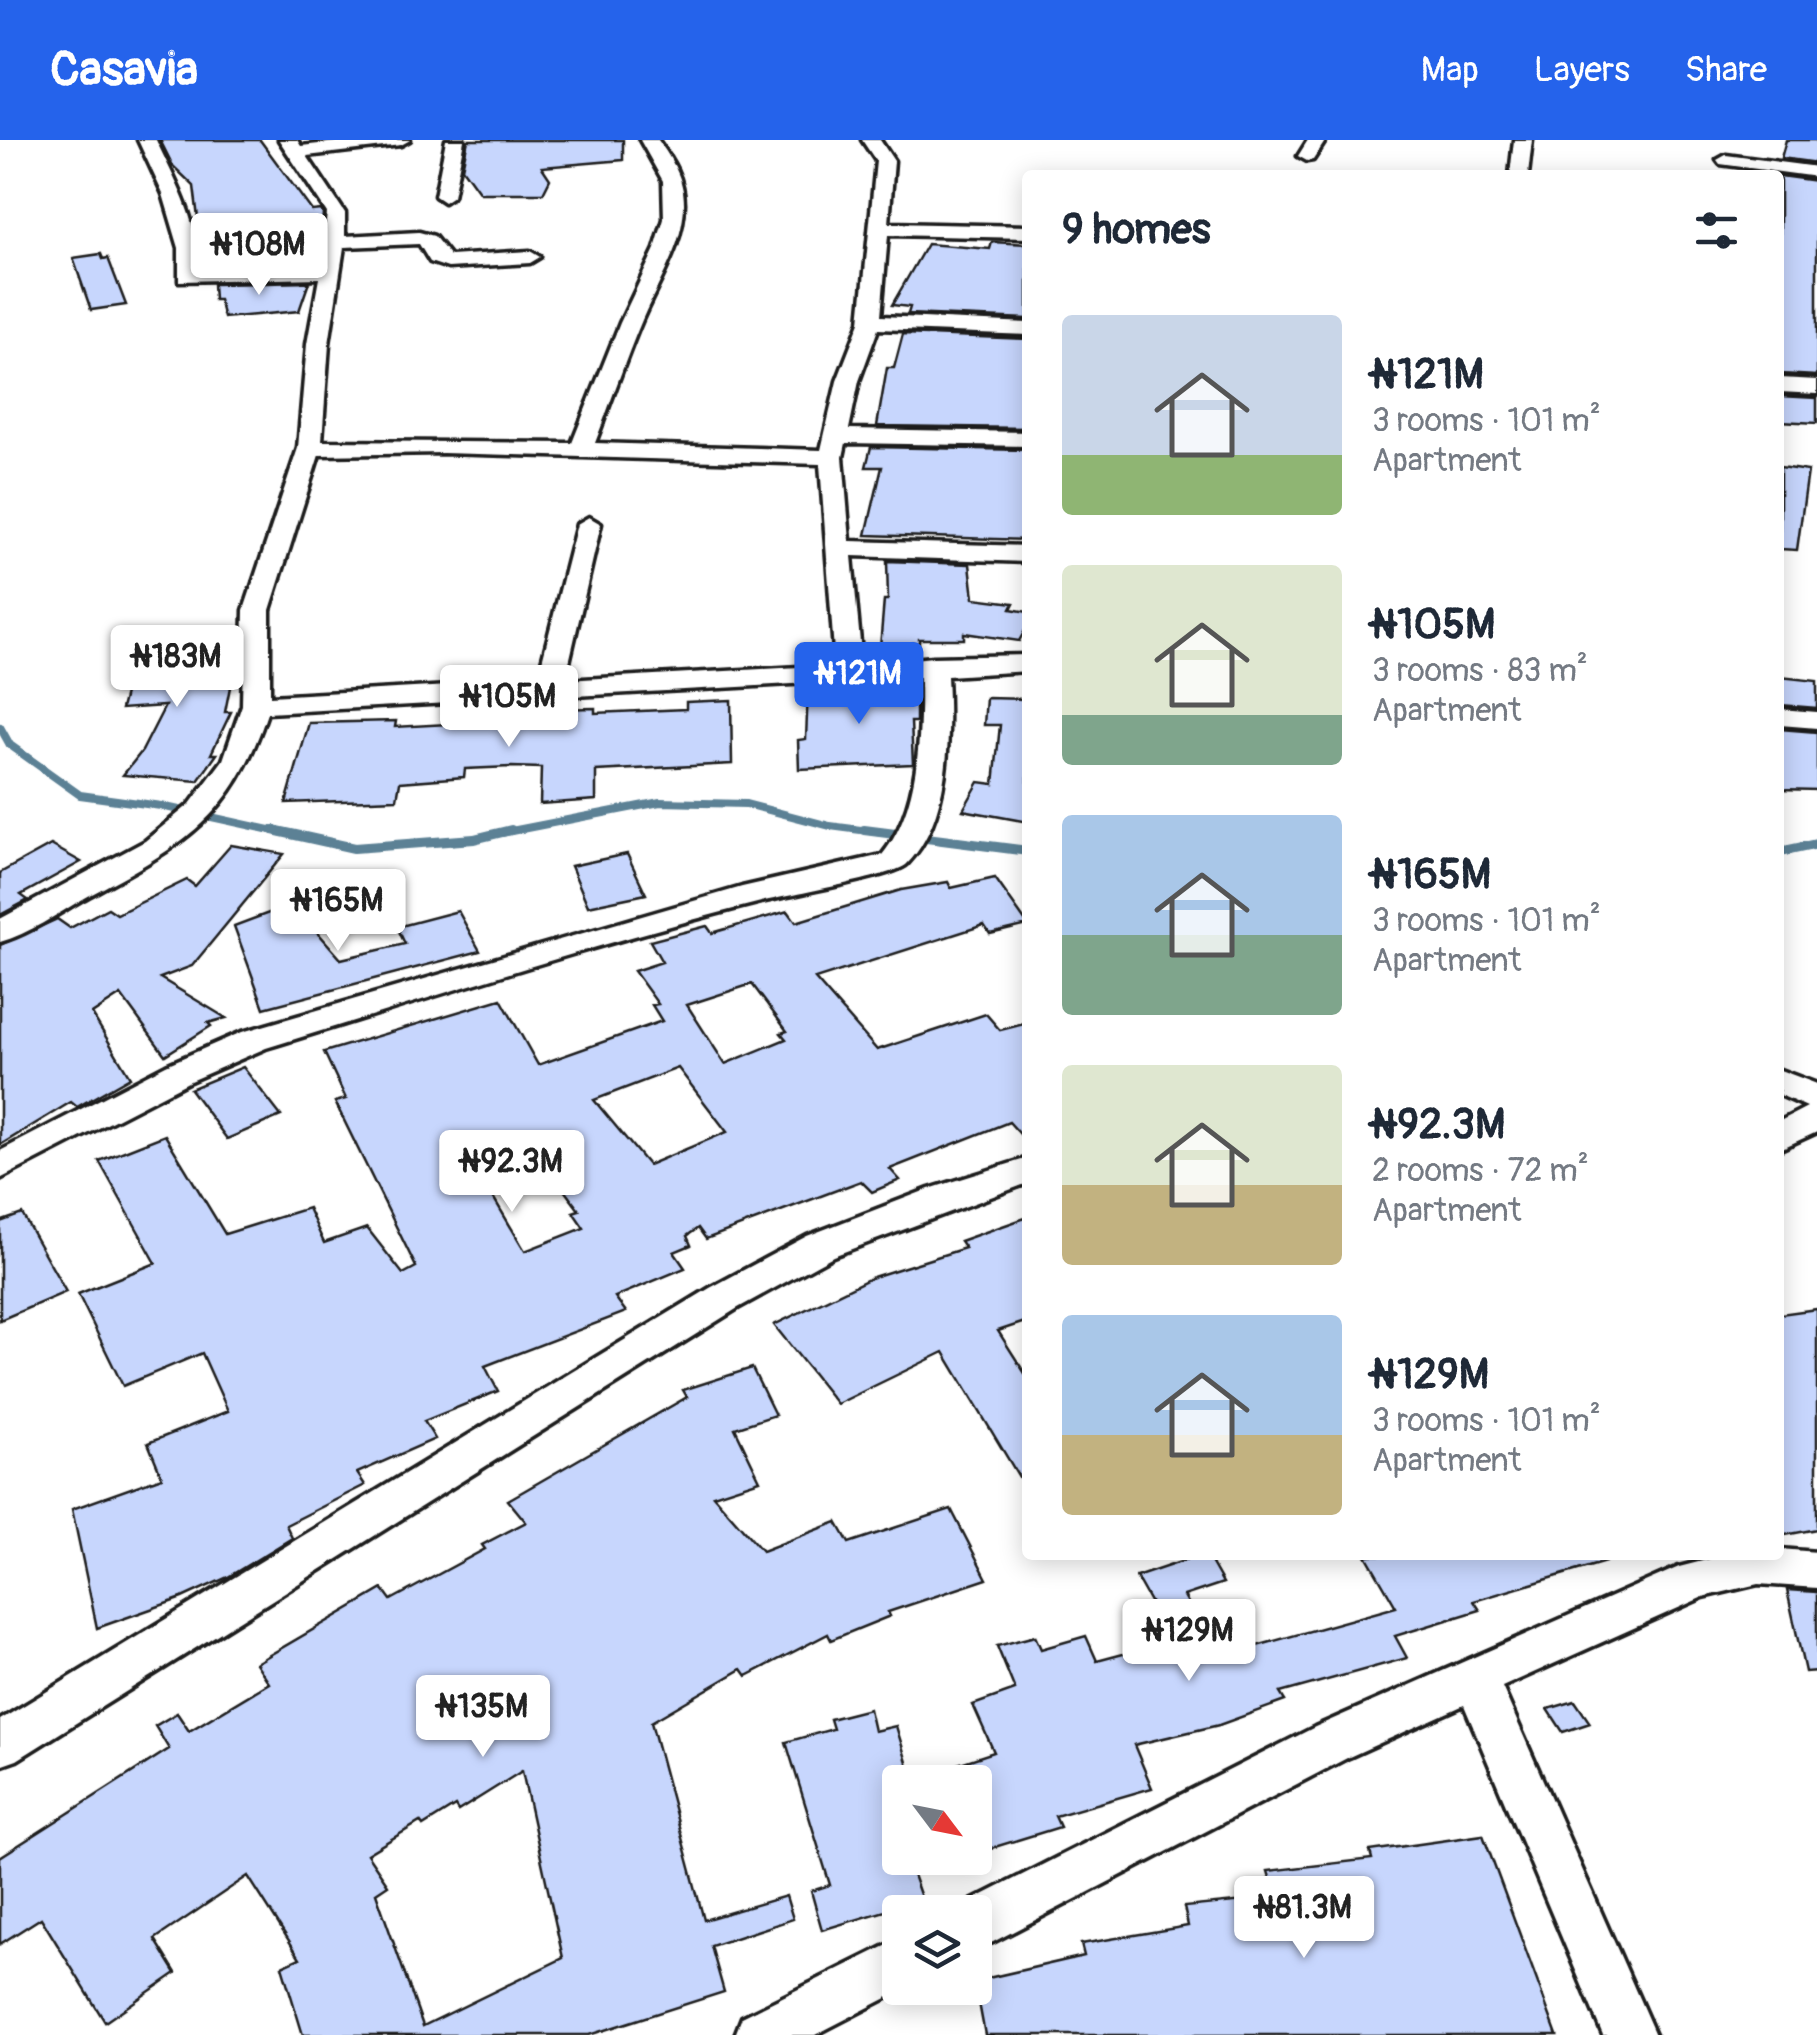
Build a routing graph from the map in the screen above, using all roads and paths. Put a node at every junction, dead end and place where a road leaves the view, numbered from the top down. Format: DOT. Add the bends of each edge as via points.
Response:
graph roads {
  1 [pos="147,140"];
  2 [pos="402,140"];
  3 [pos="455,140"];
  4 [pos="649,140"];
  5 [pos="872,140"];
  6 [pos="1523,140"];
  7 [pos="1727,140"];
  8 [pos="292,146"];
  9 [pos="1726,168"];
  10 [pos="1520,170"];
  11 [pos="1772,170"];
  12 [pos="1784,171"];
  13 [pos="1817,172"];
  14 [pos="444,196"];
  15 [pos="880,229"];
  16 [pos="1022,232"];
  17 [pos="334,242"];
  18 [pos="530,257"];
  19 [pos="330,272"];
  20 [pos="870,322"];
  21 [pos="1022,329"];
  22 [pos="1784,385"];
  23 [pos="1817,388"];
  24 [pos="1022,439"];
  25 [pos="834,446"];
  26 [pos="310,448"];
  27 [pos="580,450"];
  28 [pos="589,524"];
  29 [pos="840,548"];
  30 [pos="1022,554"];
  31 [pos="1022,663"];
  32 [pos="933,665"];
  33 [pos="849,671"];
  34 [pos="549,688"];
  35 [pos="256,705"];
  36 [pos="1784,717"];
  37 [pos="1817,720"];
  38 [pos="0,932"];
  39 [pos="1784,1083"];
  40 [pos="1817,1098"];
  41 [pos="1817,1116"];
  42 [pos="1784,1135"];
  43 [pos="0,1167"];
  44 [pos="1022,1172"];
  45 [pos="1817,1570"];
  46 [pos="1475,1676"];
  47 [pos="0,1746"];
  48 [pos="992,1916"];
  49 [pos="882,1973"];
  50 [pos="762,2035"];
  51 [pos="1629,2035"];
  1 -- 19 [label="street" via="189,248 186,278"];
  2 -- 8 [label="street"];
  3 -- 14 [label="street"];
  4 -- 27 [label="street" via="670,172 673,216 663,256"];
  5 -- 15 [label="street" via="886,161"];
  6 -- 10 [label="street"];
  7 -- 9 [label="street"];
  8 -- 17 [label="street" via="336,213"];
  9 -- 11 [label="street"];
  12 -- 13 [label="street"];
  15 -- 16 [label="street"];
  15 -- 20 [label="street"];
  17 -- 18 [label="street" via="419,238 448,262"];
  17 -- 19 [label="street"];
  19 -- 26 [label="street"];
  20 -- 21 [label="street"];
  20 -- 25 [label="street"];
  22 -- 23 [label="street"];
  24 -- 25 [label="street"];
  25 -- 27 [label="street"];
  25 -- 29 [label="street"];
  26 -- 27 [label="street"];
  26 -- 35 [label="street" via="257,610"];
  28 -- 34 [label="street"];
  29 -- 30 [label="street"];
  29 -- 33 [label="street"];
  31 -- 32 [label="street"];
  32 -- 33 [label="street"];
  32 -- 43 [label="street" via="933,761 910,837 885,865 753,894 254,1040"];
  33 -- 34 [label="street"];
  34 -- 35 [label="street"];
  35 -- 38 [label="street" via="238,761 201,810 141,856"];
  36 -- 37 [label="street"];
  39 -- 40 [label="street"];
  41 -- 42 [label="street"];
  44 -- 47 [label="street" via="820,1246 724,1298"];
  45 -- 46 [label="street" via="1758,1566 1694,1580"];
  46 -- 48 [label="street"];
  46 -- 51 [label="street"];
  49 -- 50 [label="street"];
}
